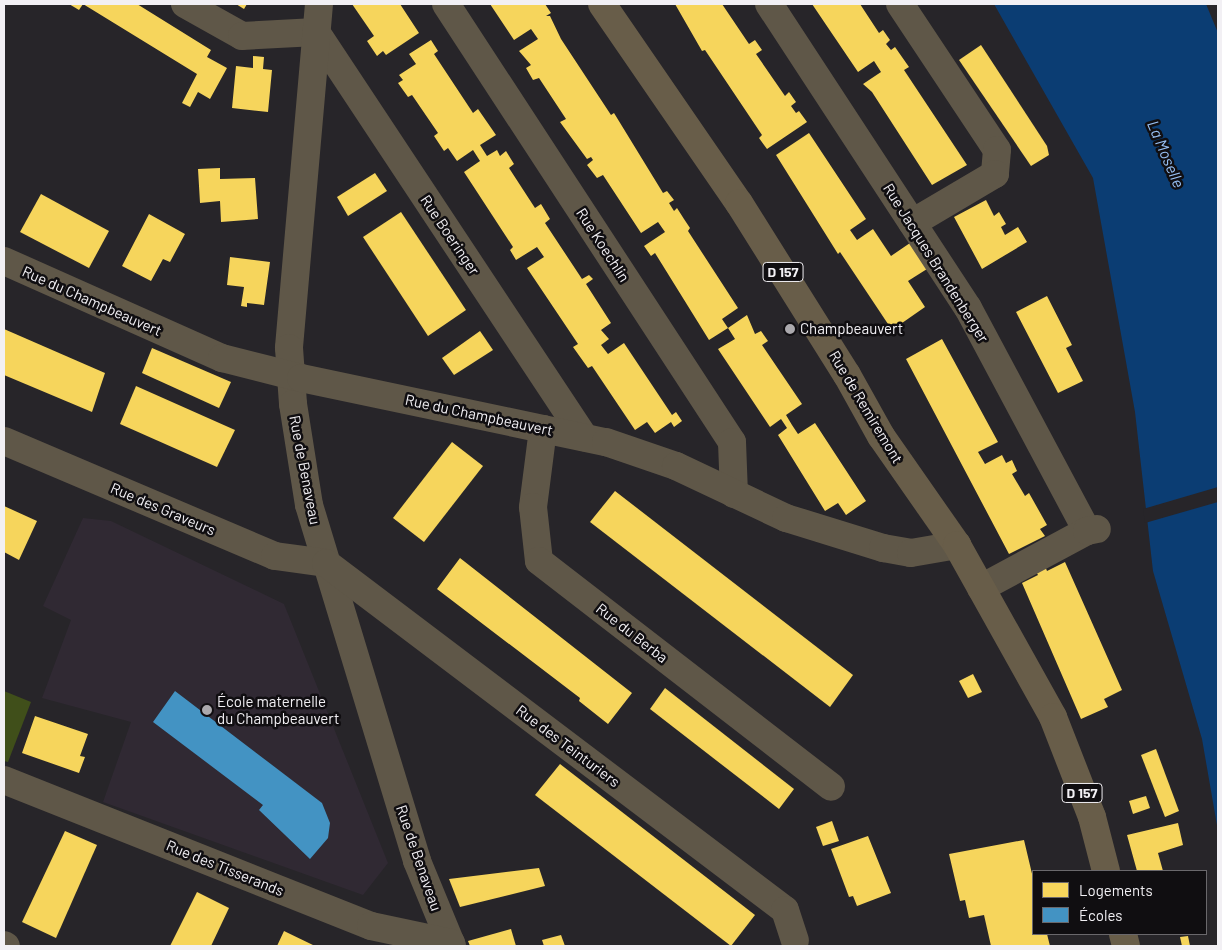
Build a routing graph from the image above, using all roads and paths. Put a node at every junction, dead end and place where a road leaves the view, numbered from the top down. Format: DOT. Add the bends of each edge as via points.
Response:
graph roads {
  1 [pos="185,4"];
  2 [pos="319,4"];
  3 [pos="446,4"];
  4 [pos="602,4"];
  5 [pos="769,4"];
  6 [pos="900,4"];
  7 [pos="316,32"];
  8 [pos="912,223"];
  9 [pos="4,261"];
  10 [pos="291,376"];
  11 [pos="543,429"];
  12 [pos="584,437"];
  13 [pos="4,441"];
  14 [pos="734,494"];
  15 [pos="956,545"];
  16 [pos="326,563"];
  17 [pos="981,588"];
  18 [pos="4,780"];
  19 [pos="831,787"];
  20 [pos="1106,870"];
  21 [pos="795,940"];
  22 [pos="451,945"];
  1 -- 7 [label="street" via="242,36"];
  2 -- 7 [label="street, Rue de Benaveau"];
  3 -- 14 [label="street, Rue Koechlin" via="732,442"];
  4 -- 15 [label="main road, Rue de Remiremont / D 157" via="740,203 847,374 881,436"];
  5 -- 8 [label="street, Rue Jacques Brandenberger"];
  6 -- 8 [label="street" via="997,150 995,174"];
  7 -- 10 [label="street, Rue de Benaveau" via="289,348"];
  7 -- 12 [label="street, Rue Boeringer"];
  8 -- 17 [label="street, Rue Jacques Brandenberger" via="968,308 1092,530"];
  9 -- 10 [label="street, Rue du Champbeauvert" via="222,358"];
  10 -- 11 [label="street, Rue du Champbeauvert"];
  10 -- 16 [label="street, Rue de Benaveau" via="309,505"];
  11 -- 12 [label="street, Rue du Champbeauvert"];
  11 -- 19 [label="street, Rue du Berba" via="533,508 539,561"];
  12 -- 14 [label="street, Rue du Champbeauvert" via="676,466"];
  13 -- 16 [label="street, Rue des Graveurs" via="275,556"];
  14 -- 15 [label="street, Rue du Champbeauvert" via="786,518 883,548 911,553"];
  15 -- 17 [label="main road, Rue de Remiremont / D 157"];
  16 -- 21 [label="street, Rue des Teinturiers" via="786,910"];
  16 -- 22 [label="street, Rue de Benaveau" via="417,861"];
  17 -- 20 [label="main road, Rue de Remiremont / D 157" via="1020,662 1054,717 1092,817"];
  18 -- 22 [label="street, Rue des Tisserands" via="371,926"];
}
